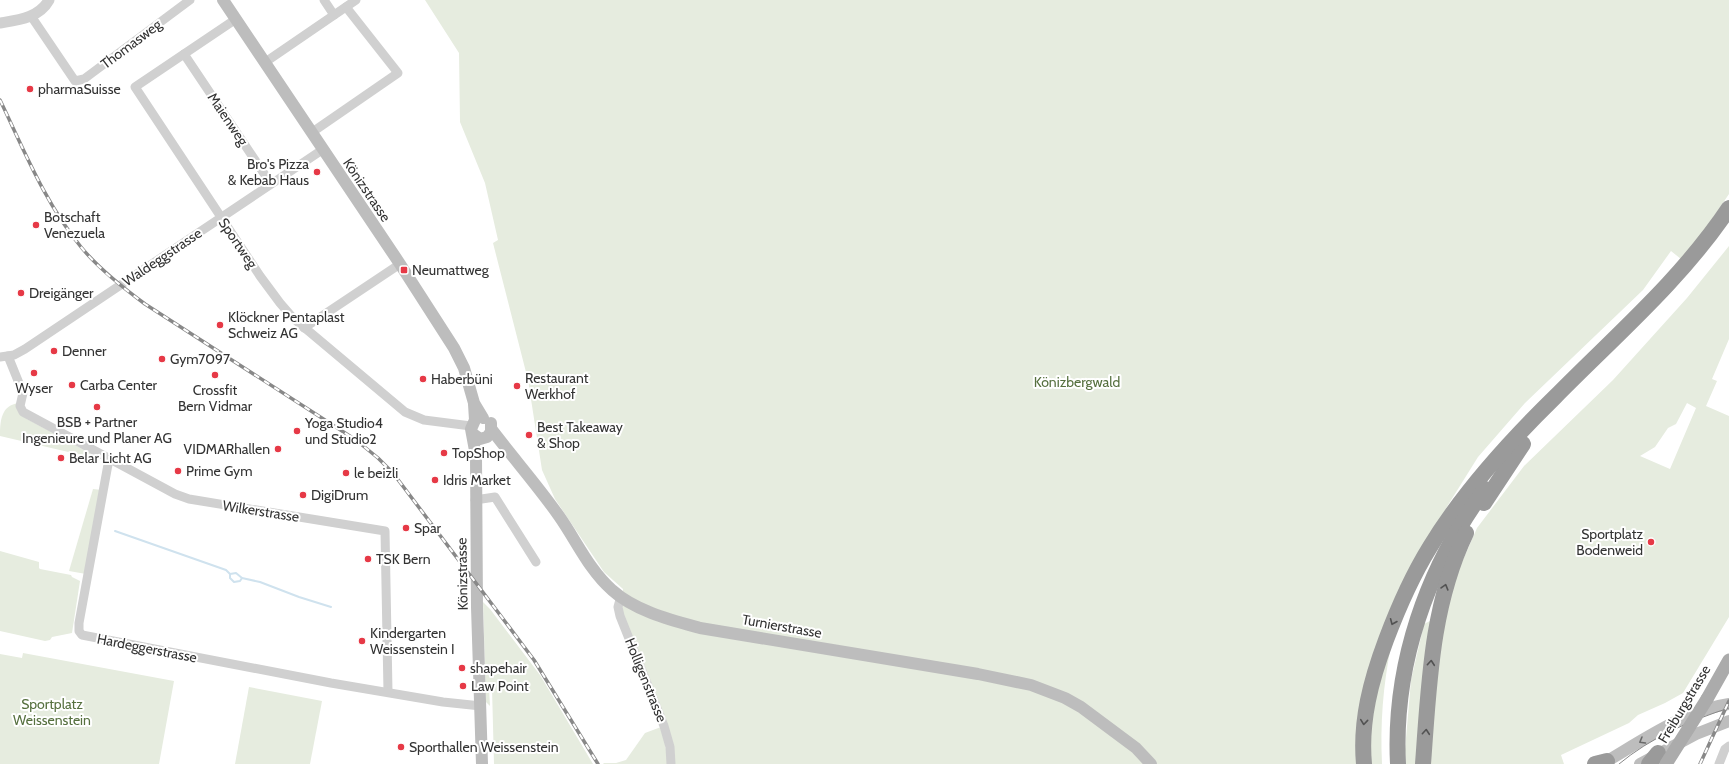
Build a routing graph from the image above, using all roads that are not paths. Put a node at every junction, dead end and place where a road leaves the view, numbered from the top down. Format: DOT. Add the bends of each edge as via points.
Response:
graph roads {
  1 [pos="49,0"];
  2 [pos="190,0"];
  3 [pos="223,0"];
  4 [pos="324,0"];
  5 [pos="356,0"];
  6 [pos="346,7"];
  7 [pos="334,15"];
  8 [pos="31,16"];
  9 [pos="236,19"];
  10 [pos="0,23"];
  11 [pos="184,54"];
  12 [pos="264,62"];
  13 [pos="311,133"];
  14 [pos="322,150"];
  15 [pos="271,184"];
  16 [pos="1729,208"];
  17 [pos="221,218"];
  18 [pos="1729,226"];
  19 [pos="400,264"];
  20 [pos="304,328"];
  21 [pos="4,357"];
  22 [pos="480,429"];
  23 [pos="1523,444"];
  24 [pos="109,460"];
  25 [pos="1478,482"];
  26 [pos="475,500"];
  27 [pos="536,562"];
  28 [pos="621,596"];
  29 [pos="1729,660"];
  30 [pos="388,692"];
  31 [pos="1729,704"];
  32 [pos="481,706"];
  33 [pos="1729,718"];
  34 [pos="1729,722"];
  35 [pos="1117,735"];
  36 [pos="1729,746"];
  37 [pos="1658,760"];
  38 [pos="1601,763"];
  39 [pos="482,764"];
  40 [pos="672,764"];
  41 [pos="1144,764"];
  42 [pos="1151,764"];
  43 [pos="1364,764"];
  44 [pos="1388,764"];
  45 [pos="1398,764"];
  46 [pos="1423,764"];
  47 [pos="1640,764"];
  48 [pos="1719,764"];
  1 -- 8 [label="street"];
  2 -- 8 [label="street, Thomasweg" via="84,79 75,81"];
  3 -- 9 [label="main road, Könizstrasse"];
  4 -- 7 [label="street"];
  5 -- 6 [label="street"];
  6 -- 7 [label="street"];
  6 -- 13 [label="street" via="398,73"];
  7 -- 12 [label="street"];
  8 -- 10 [label="street"];
  9 -- 11 [label="street, Sportweg"];
  9 -- 12 [label="main road, Könizstrasse"];
  11 -- 15 [label="street, Maienweg"];
  11 -- 17 [label="street, Sportweg" via="135,87"];
  12 -- 13 [label="main road, Könizstrasse"];
  13 -- 14 [label="main road, Könizstrasse"];
  14 -- 15 [label="street, Waldeggstrasse"];
  14 -- 19 [label="main road, Könizstrasse"];
  15 -- 17 [label="street, Waldeggstrasse"];
  16 -- 25 [label="highway" via="1674,278 1542,409"];
  17 -- 20 [label="street, Sportweg" via="271,292"];
  17 -- 21 [label="street, Waldeggstrasse" via="25,349"];
  18 -- 23 [label="highway" via="1670,297"];
  19 -- 20 [label="street"];
  19 -- 22 [label="main road, Könizstrasse" via="464,368"];
  20 -- 22 [label="street, Sportweg" via="405,412 424,420"];
  21 -- 24 [label="street, Wilkerstrasse" via="23,393 20,406 23,412"];
  22 -- 26 [label="main road, Könizstrasse" via="476,456"];
  22 -- 28 [label="main road, Turnierstrasse" via="505,447 559,516 600,578"];
  23 -- 45 [label="highway" via="1464,519 1424,599 1402,683 1398,720"];
  46 -- 23 [label="highway, one-way" via="1433,649 1449,574 1470,524"];
  24 -- 30 [label="street, Wilkerstrasse" via="141,480 189,499 385,532"];
  24 -- 30 [label="street, Hardeggerstrasse" via="79,623 82,635"];
  25 -- 43 [label="highway, one-way" via="1429,547 1390,629 1367,701"];
  25 -- 44 [label="highway" via="1437,546 1420,581 1406,622 1390,702"];
  26 -- 27 [label="street" via="494,497"];
  26 -- 32 [label="main road, Könizstrasse"];
  28 -- 35 [label="main road, Turnierstrasse" via="658,615 700,628 1031,685 1065,698"];
  28 -- 40 [label="street, Holligenstrasse" via="618,607 620,616 664,726"];
  29 -- 37 [label="main road, Freiburgstrasse, bridge" via="1707,699"];
  30 -- 32 [label="street, Hardeggerstrasse"];
  31 -- 38 [label="main road, one-way" via="1676,722"];
  32 -- 39 [label="main road, Könizstrasse"];
  33 -- 37 [label="main road" via="1677,740"];
  34 -- 37 [label="main road" via="1696,734"];
  35 -- 41 [label="main road, Turnierstrasse"];
  35 -- 42 [label="main road, Turnierstrasse" via="1136,748"];
  36 -- 48 [label="street" via="1725,749"];
  37 -- 47 [label="main road"];
}
